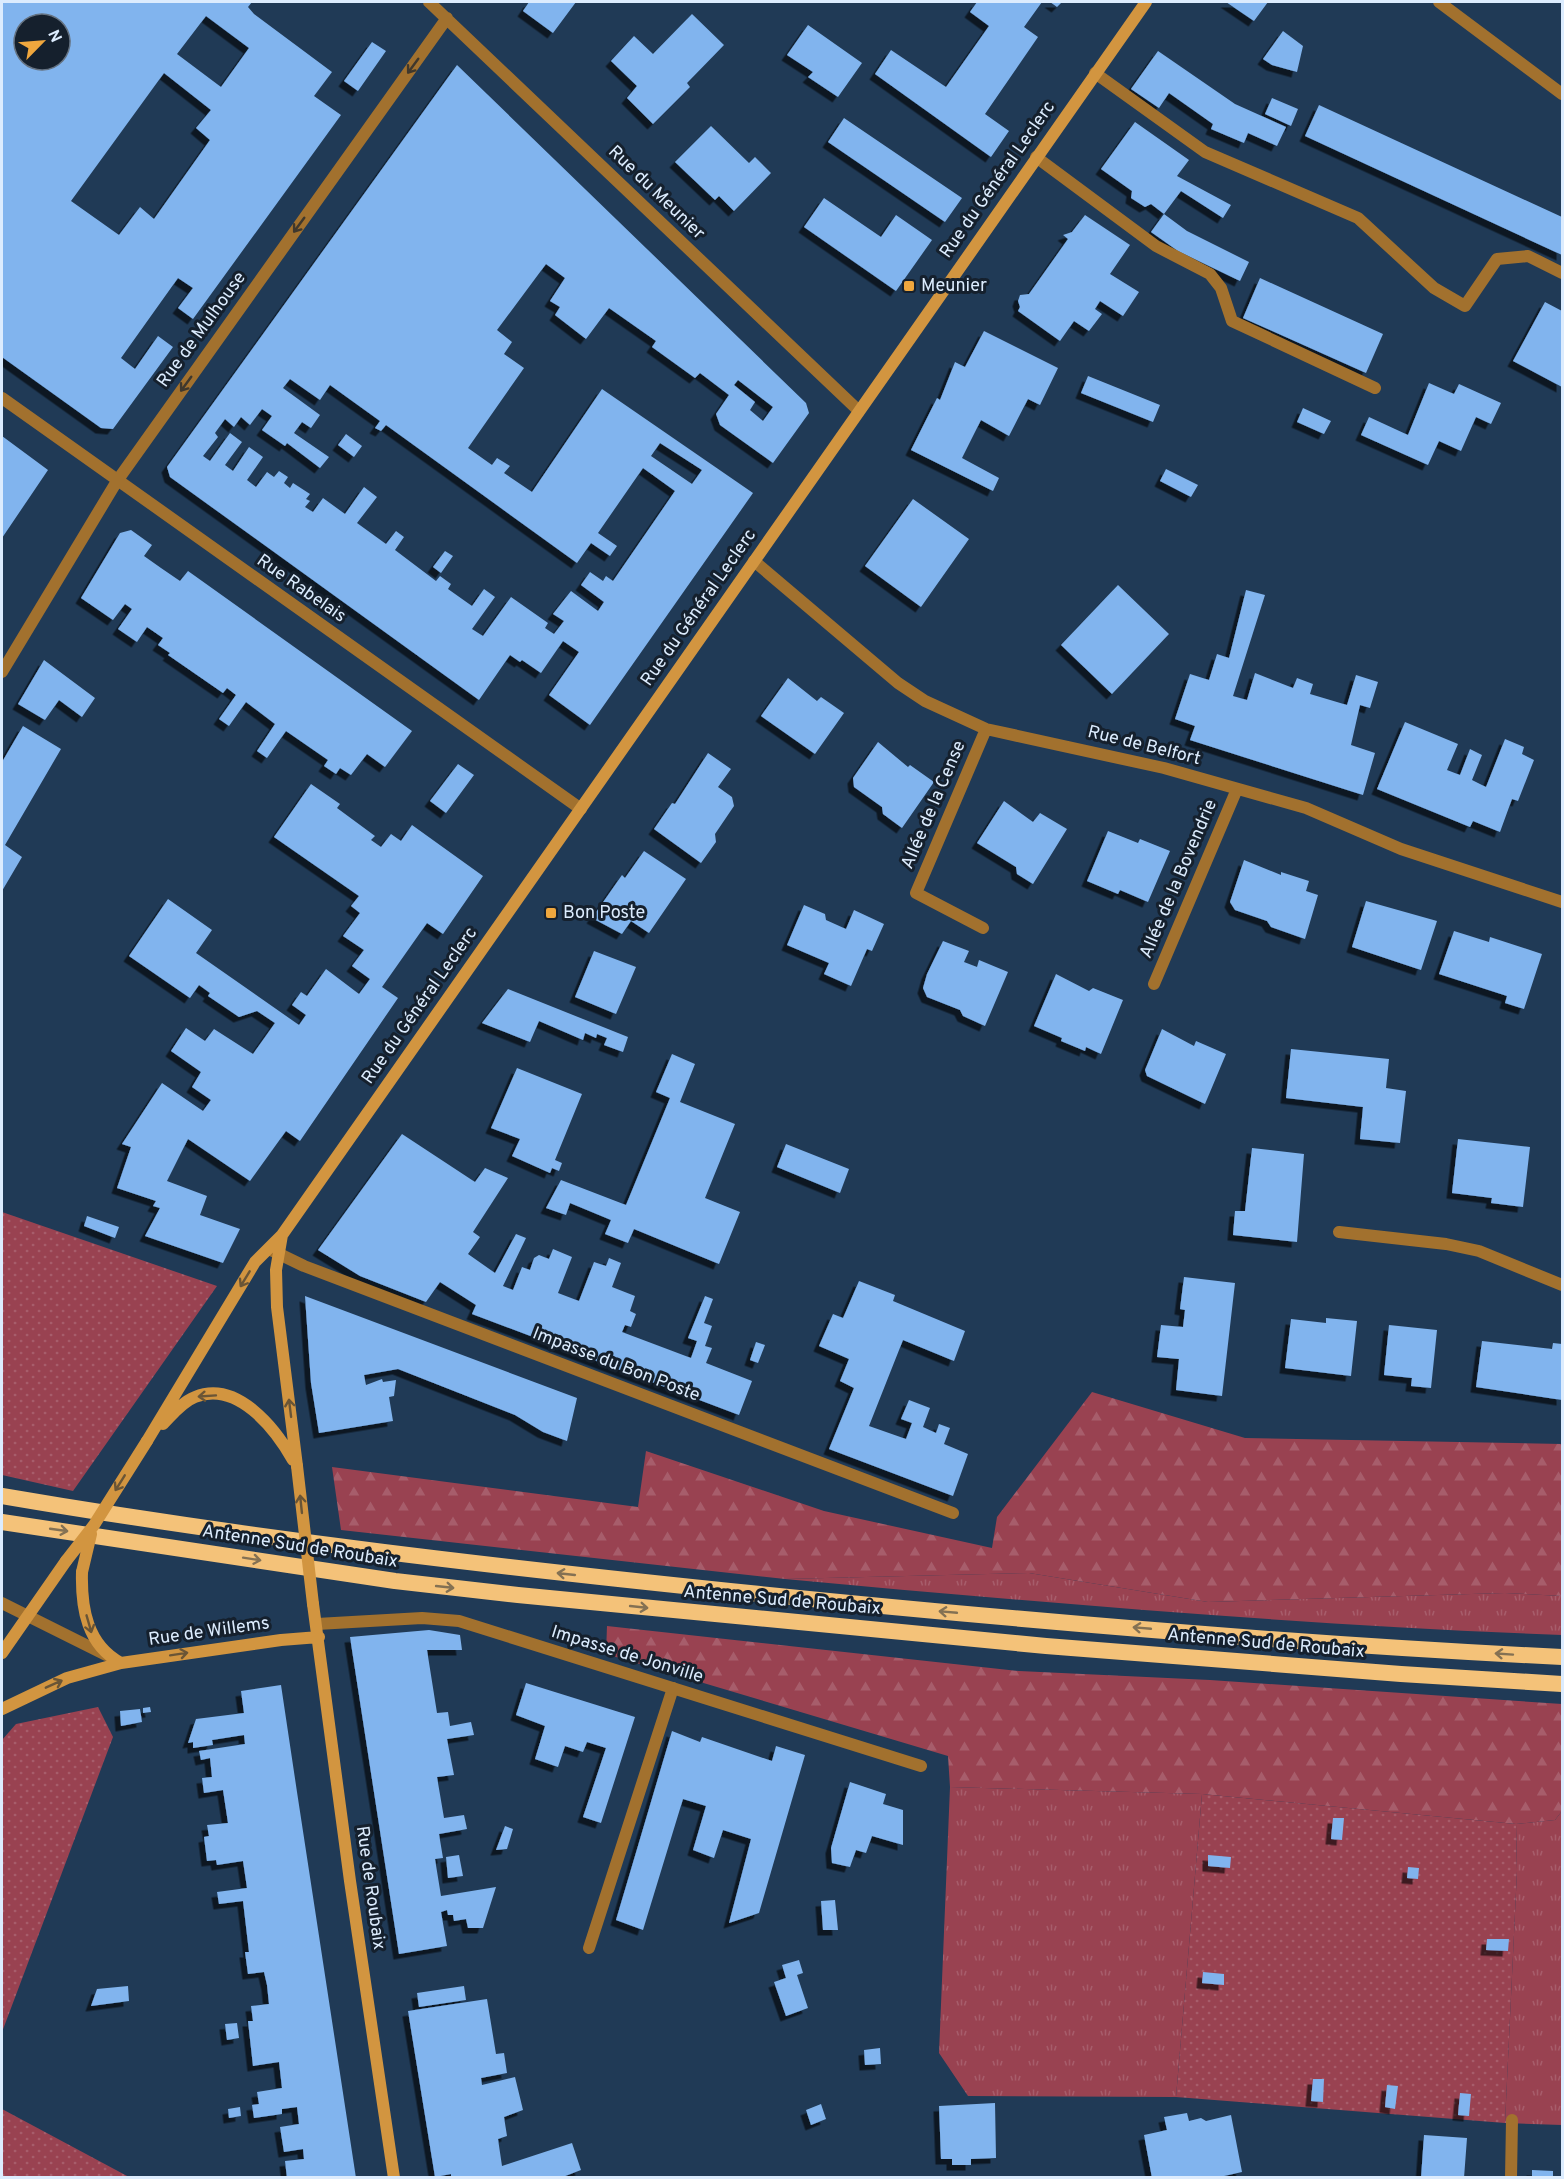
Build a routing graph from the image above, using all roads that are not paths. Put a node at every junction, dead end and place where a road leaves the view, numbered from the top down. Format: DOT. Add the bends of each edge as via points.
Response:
graph roads {
  1 [pos="429,2"];
  2 [pos="1146,2"];
  3 [pos="1439,2"];
  4 [pos="447,18"];
  5 [pos="1095,73"];
  6 [pos="1563,94"];
  7 [pos="1036,157"];
  8 [pos="1563,273"];
  9 [pos="1375,388"];
  10 [pos="2,398"];
  11 [pos="859,411"];
  12 [pos="117,481"];
  13 [pos="754,561"];
  14 [pos="2,672"];
  15 [pos="986,729"];
  16 [pos="1237,789"];
  17 [pos="581,809"];
  18 [pos="1563,902"];
  19 [pos="983,928"];
  20 [pos="1154,984"];
  21 [pos="1339,1232"];
  22 [pos="282,1234"];
  23 [pos="267,1248"];
  24 [pos="279,1254"];
  25 [pos="1563,1285"];
  26 [pos="147,1441"];
  27 [pos="297,1466"];
  28 [pos="2,1496"];
  29 [pos="952,1513"];
  30 [pos="2,1522"];
  31 [pos="94,1525"];
  32 [pos="2,1603"];
  33 [pos="28,1617"];
  34 [pos="318,1631"];
  35 [pos="2,1653"];
  36 [pos="106,1655"];
  37 [pos="1563,1657"];
  38 [pos="121,1663"];
  39 [pos="1563,1684"];
  40 [pos="673,1688"];
  41 [pos="2,1709"];
  42 [pos="921,1766"];
  43 [pos="590,1948"];
  44 [pos="1512,2120"];
  45 [pos="394,2178"];
  46 [pos="1511,2178"];
  1 -- 4 [label="street, Rue du Meunier"];
  2 -- 5 [label="main road, Rue du Général Leclerc"];
  3 -- 6 [label="street"];
  4 -- 11 [label="street, Rue du Meunier"];
  4 -- 12 [label="street, Rue de Mulhouse, one-way"];
  5 -- 7 [label="main road, Rue du Général Leclerc"];
  5 -- 8 [label="street" via="1205,152 1358,218 1434,288 1465,306 1497,259 1528,256"];
  7 -- 9 [label="street" via="1156,246 1210,274 1221,288 1232,321"];
  7 -- 11 [label="main road, Rue du Général Leclerc"];
  10 -- 12 [label="street, Rue Rabelais"];
  11 -- 13 [label="main road, Rue du Général Leclerc"];
  12 -- 14 [label="street, Rue de Mulhouse"];
  12 -- 17 [label="street, Rue Rabelais"];
  13 -- 15 [label="street, Rue de Belfort" via="898,683"];
  13 -- 17 [label="main road, Rue du Général Leclerc"];
  15 -- 16 [label="street, Rue de Belfort" via="1164,768"];
  15 -- 19 [label="street, Allée de la Cense" via="916,893"];
  16 -- 18 [label="street, Rue de Belfort" via="1306,808 1401,849"];
  16 -- 20 [label="street, Allée de la Bovendrie"];
  17 -- 22 [label="main road, Rue du Général Leclerc"];
  21 -- 25 [label="street" via="1479,1251"];
  22 -- 23 [label="main road"];
  22 -- 24 [label="main road, Rue de Roubaix"];
  23 -- 24 [label="street, Impasse du Bon Poste"];
  23 -- 26 [label="main road, one-way"];
  27 -- 24 [label="main road, Rue de Roubaix, one-way" via="277,1307"];
  24 -- 29 [label="street, Impasse du Bon Poste"];
  27 -- 26 [label="main road, one-way" via="275,1431 258,1413 218,1395 192,1398"];
  26 -- 31 [label="main road, one-way, bridge"];
  34 -- 27 [label="main road, Rue de Roubaix, one-way, bridge"];
  37 -- 28 [label="highway, Antenne Sud de Roubaix, one-way" via="988,1615 564,1574 347,1548"];
  30 -- 39 [label="highway, Antenne Sud de Roubaix, one-way" via="384,1580 518,1595 1046,1646"];
  31 -- 33 [label="main road, bridge"];
  31 -- 36 [label="main road, one-way, bridge" via="85,1549 81,1592 94,1641"];
  32 -- 33 [label="street"];
  33 -- 35 [label="main road"];
  33 -- 36 [label="street"];
  38 -- 34 [label="main road, Rue de Willems, one-way"];
  34 -- 40 [label="street, Impasse de Jonville" via="422,1618 459,1622"];
  34 -- 45 [label="main road, Rue de Roubaix"];
  36 -- 38 [label="main road"];
  41 -- 38 [label="main road, Rue de Willems, one-way" via="67,1678"];
  40 -- 42 [label="street, Impasse de Jonville"];
  40 -- 43 [label="street"];
  44 -- 46 [label="street"];
}
